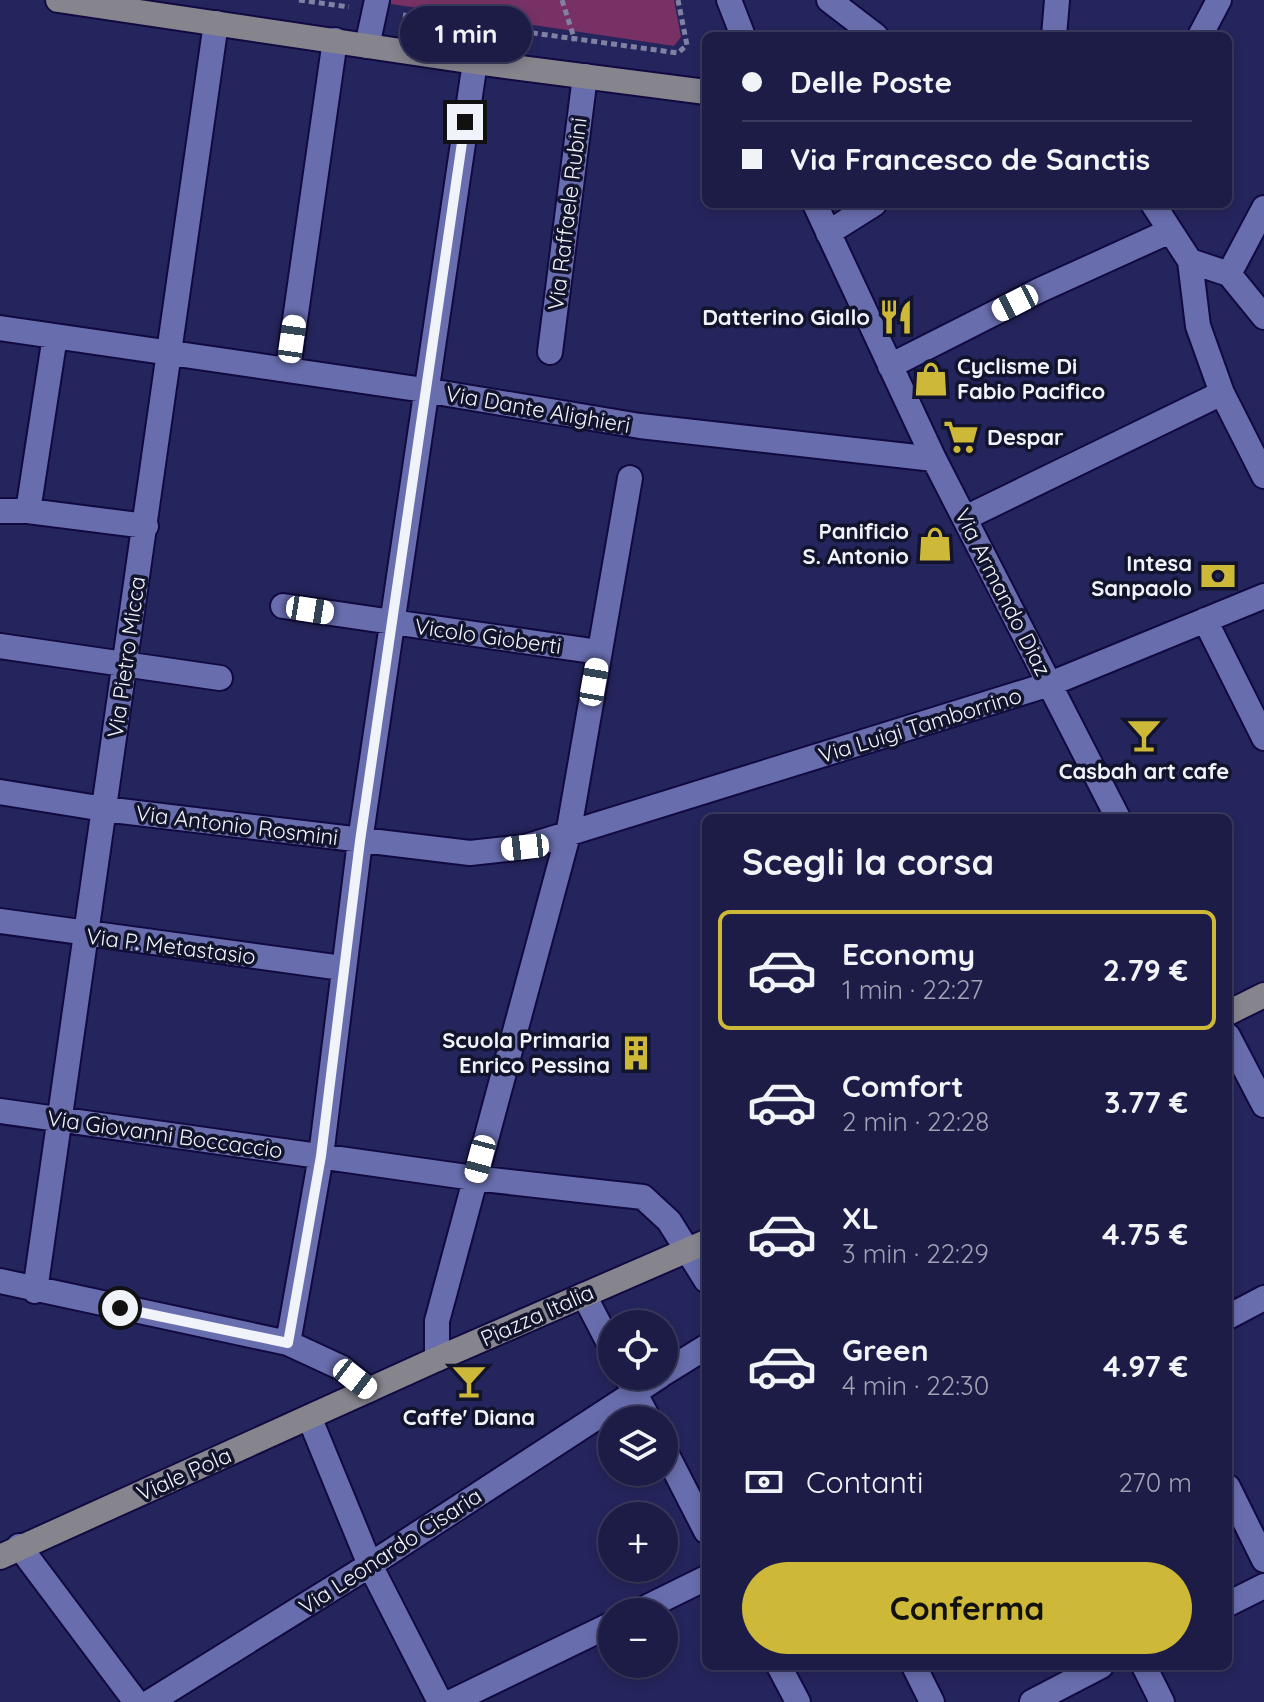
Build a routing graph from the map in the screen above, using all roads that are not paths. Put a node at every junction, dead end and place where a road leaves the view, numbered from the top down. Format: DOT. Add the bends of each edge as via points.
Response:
graph roads {
  1 [pos="58,0"];
  2 [pos="729,0"];
  3 [pos="829,0"];
  4 [pos="1057,0"];
  5 [pos="1219,0"];
  6 [pos="375,6"];
  7 [pos="216,23"];
  8 [pos="741,32"];
  9 [pos="871,32"];
  10 [pos="1054,32"];
  11 [pos="1202,32"];
  12 [pos="335,40"];
  13 [pos="367,46"];
  14 [pos="475,62"];
  15 [pos="585,76"];
  16 [pos="702,91"];
  17 [pos="817,208"];
  18 [pos="868,208"];
  19 [pos="1156,208"];
  20 [pos="1264,208"];
  21 [pos="1170,231"];
  22 [pos="828,233"];
  23 [pos="1190,261"];
  24 [pos="1229,274"];
  25 [pos="1264,317"];
  26 [pos="0,328"];
  27 [pos="55,336"];
  28 [pos="170,352"];
  29 [pos="550,352"];
  30 [pos="890,366"];
  31 [pos="288,369"];
  32 [pos="424,390"];
  33 [pos="1222,393"];
  34 [pos="934,459"];
  35 [pos="1264,476"];
  36 [pos="630,478"];
  37 [pos="0,511"];
  38 [pos="28,511"];
  39 [pos="965,518"];
  40 [pos="146,526"];
  41 [pos="1264,596"];
  42 [pos="283,606"];
  43 [pos="1205,620"];
  44 [pos="394,623"];
  45 [pos="0,646"];
  46 [pos="599,652"];
  47 [pos="126,662"];
  48 [pos="220,678"];
  49 [pos="1050,684"];
  50 [pos="1264,738"];
  51 [pos="0,792"];
  52 [pos="104,809"];
  53 [pos="1116,814"];
  54 [pos="568,835"];
  55 [pos="360,841"];
  56 [pos="0,921"];
  57 [pos="89,936"];
  58 [pos="342,968"];
  59 [pos="1264,995"];
  60 [pos="1232,1011"];
  61 [pos="1232,1044"];
  62 [pos="1264,1105"];
  63 [pos="0,1111"];
  64 [pos="61,1118"];
  65 [pos="321,1156"];
  66 [pos="474,1178"];
  67 [pos="696,1246"];
  68 [pos="702,1266"];
  69 [pos="0,1281"];
  70 [pos="35,1291"];
  71 [pos="584,1295"];
  72 [pos="1264,1298"];
  73 [pos="1232,1315"];
  74 [pos="598,1322"];
  75 [pos="288,1343"];
  76 [pos="702,1350"];
  77 [pos="437,1359"];
  78 [pos="678,1365"];
  79 [pos="369,1390"];
  80 [pos="627,1390"];
  81 [pos="310,1419"];
  82 [pos="678,1476"];
  83 [pos="1232,1495"];
  84 [pos="702,1523"];
  85 [pos="6,1552"];
  86 [pos="1264,1560"];
  87 [pos="370,1565"];
  88 [pos="702,1580"];
  89 [pos="1264,1586"];
  90 [pos="665,1598"];
  91 [pos="1232,1602"];
  92 [pos="598,1631"];
  93 [pos="781,1670"];
  94 [pos="916,1670"];
  95 [pos="1093,1670"];
  96 [pos="1146,1670"];
  97 [pos="136,1702"];
  98 [pos="150,1702"];
  99 [pos="440,1702"];
  100 [pos="451,1702"];
  101 [pos="798,1702"];
  102 [pos="932,1702"];
  103 [pos="1032,1702"];
  104 [pos="1162,1702"];
  1 -- 7 [label="street"];
  2 -- 8 [label="street"];
  3 -- 9 [label="street"];
  4 -- 10 [label="street"];
  5 -- 11 [label="street"];
  6 -- 13 [label="street"];
  7 -- 12 [label="street"];
  7 -- 28 [label="street, Via Pietro Micca"];
  12 -- 13 [label="street"];
  12 -- 31 [label="street"];
  13 -- 14 [label="street"];
  14 -- 15 [label="street"];
  14 -- 32 [label="street"];
  15 -- 16 [label="street"];
  15 -- 29 [label="street, Via Raffaele Rubini"];
  17 -- 22 [label="street, Via Armando Diaz"];
  18 -- 22 [label="street"];
  19 -- 21 [label="street"];
  20 -- 24 [label="street"];
  21 -- 23 [label="street"];
  21 -- 30 [label="street"];
  22 -- 30 [label="street, Via Armando Diaz"];
  23 -- 24 [label="street"];
  23 -- 33 [label="street" via="1198,326"];
  24 -- 25 [label="street"];
  26 -- 27 [label="street, Via Dante Alighieri"];
  27 -- 28 [label="street, Via Dante Alighieri"];
  27 -- 38 [label="street"];
  28 -- 31 [label="street, Via Dante Alighieri"];
  28 -- 40 [label="street, Via Pietro Micca"];
  30 -- 34 [label="street, Via Armando Diaz"];
  31 -- 32 [label="street, Via Dante Alighieri"];
  32 -- 34 [label="street, Via Dante Alighieri" via="640,426"];
  32 -- 44 [label="street"];
  33 -- 35 [label="street"];
  33 -- 39 [label="street"];
  34 -- 39 [label="street, Via Armando Diaz"];
  36 -- 46 [label="street"];
  37 -- 38 [label="street"];
  38 -- 40 [label="street"];
  39 -- 49 [label="street, Via Armando Diaz"];
  40 -- 47 [label="street, Via Pietro Micca"];
  41 -- 43 [label="street, Via Luigi Tamborrino"];
  42 -- 44 [label="street, Vicolo Gioberti"];
  43 -- 49 [label="street, Via Luigi Tamborrino"];
  43 -- 50 [label="street"];
  44 -- 46 [label="street, Vicolo Gioberti"];
  44 -- 55 [label="street"];
  45 -- 47 [label="street"];
  46 -- 54 [label="street"];
  47 -- 48 [label="street"];
  47 -- 52 [label="street, Via Pietro Micca"];
  49 -- 53 [label="street, Via Armando Diaz"];
  49 -- 54 [label="street, Via Luigi Tamborrino"];
  51 -- 52 [label="street, Via Antonio Rosmini"];
  52 -- 55 [label="street, Via Antonio Rosmini"];
  52 -- 57 [label="street, Via Pietro Micca"];
  54 -- 55 [label="street, Via Antonio Rosmini" via="525,847 470,853"];
  54 -- 66 [label="street"];
  55 -- 58 [label="street"];
  56 -- 57 [label="street, Via P. Metastasio"];
  57 -- 58 [label="street, Via P. Metastasio"];
  57 -- 64 [label="street, Via Pietro Micca"];
  58 -- 65 [label="street"];
  59 -- 60 [label="street"];
  61 -- 62 [label="street"];
  63 -- 64 [label="street, Via Giovanni Boccaccio"];
  64 -- 65 [label="street, Via Giovanni Boccaccio"];
  64 -- 70 [label="street, Via Pietro Micca"];
  65 -- 66 [label="street, Via Giovanni Boccaccio"];
  65 -- 75 [label="street"];
  66 -- 67 [label="street, Via Giovanni Boccaccio" via="643,1197"];
  66 -- 77 [label="street" via="437,1321"];
  67 -- 68 [label="street, Via Giovanni Boccaccio"];
  67 -- 71 [label="street, Piazza Italia"];
  69 -- 70 [label="street"];
  70 -- 75 [label="street"];
  71 -- 74 [label="street"];
  71 -- 77 [label="street, Piazza Italia"];
  72 -- 73 [label="street"];
  75 -- 79 [label="street" via="342,1368"];
  76 -- 78 [label="street"];
  77 -- 79 [label="street, Piazza Italia"];
  79 -- 81 [label="street, Viale Pola"];
  80 -- 87 [label="street, Via Leonardo Cisaria"];
  81 -- 85 [label="street, Viale Pola"];
  81 -- 87 [label="street"];
  82 -- 84 [label="street"];
  83 -- 86 [label="street"];
  85 -- 97 [label="street"];
  87 -- 98 [label="street, Via Leonardo Cisaria"];
  87 -- 99 [label="street"];
  88 -- 90 [label="street"];
  89 -- 91 [label="street"];
  92 -- 100 [label="street"];
  93 -- 101 [label="street"];
  94 -- 102 [label="street"];
  95 -- 103 [label="street"];
  96 -- 104 [label="street"];
}
